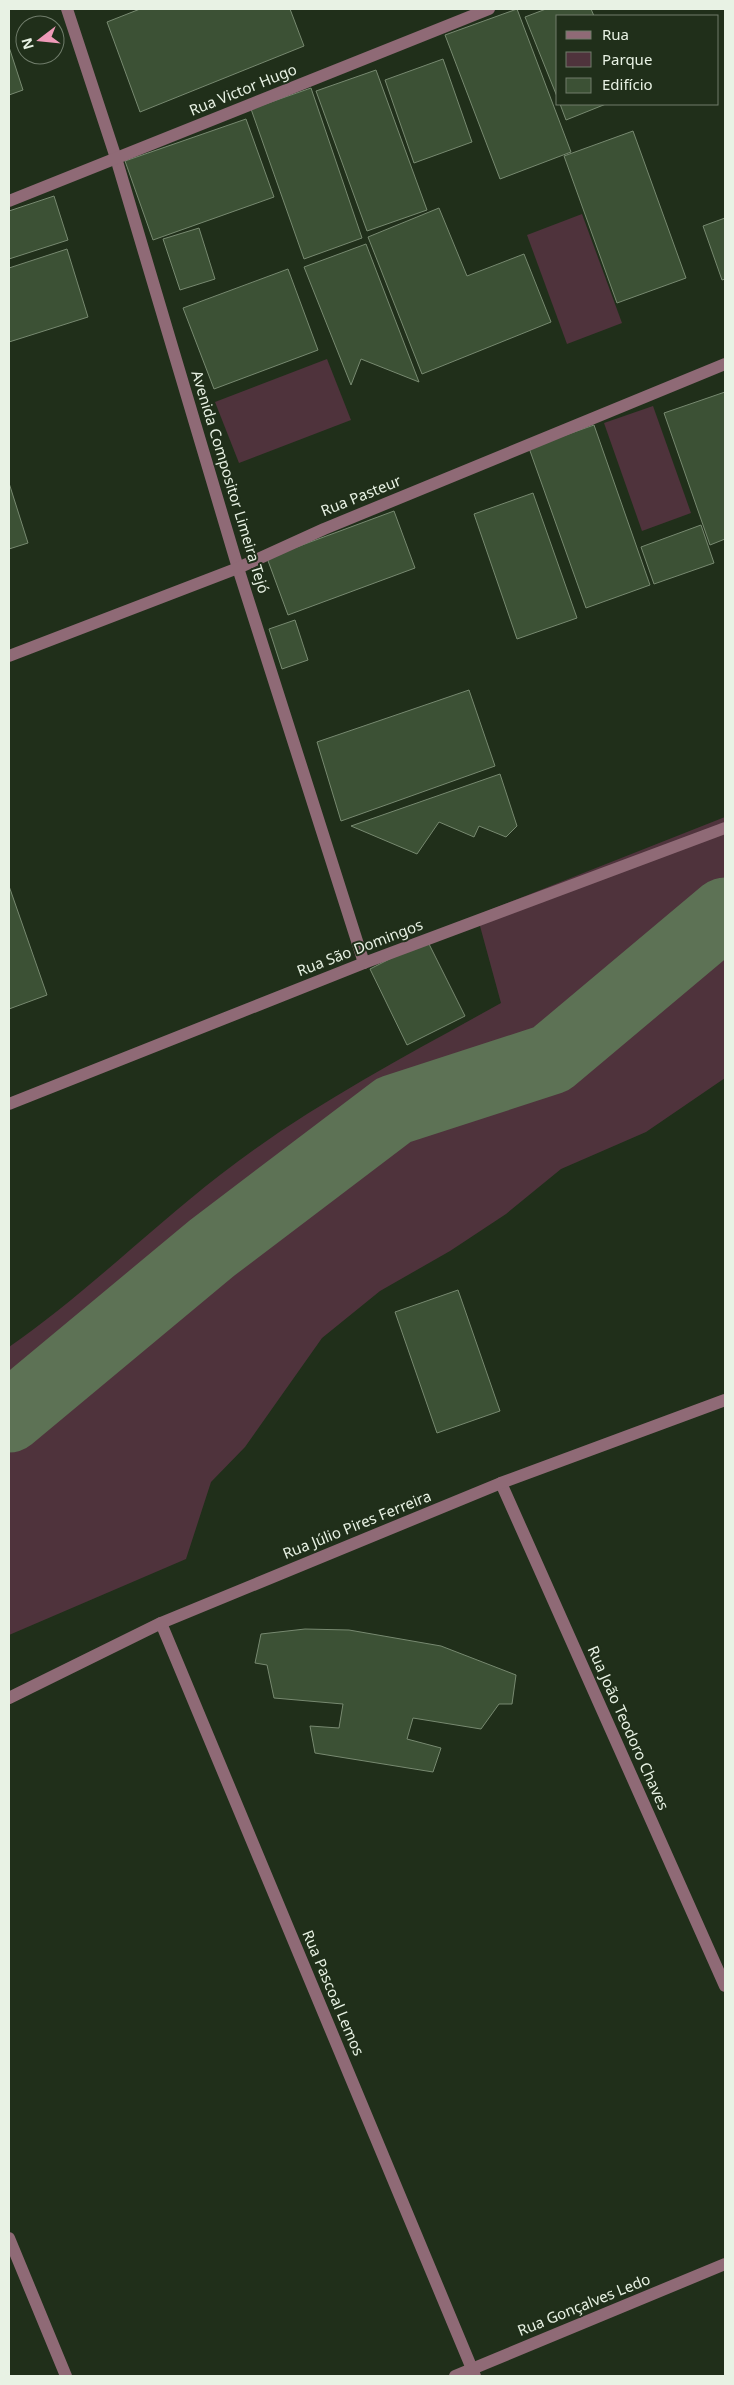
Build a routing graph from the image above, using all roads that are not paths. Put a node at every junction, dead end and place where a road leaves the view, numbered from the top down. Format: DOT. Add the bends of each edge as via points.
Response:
graph roads {
  1 [pos="67,9"];
  2 [pos="489,9"];
  3 [pos="116,158"];
  4 [pos="9,201"];
  5 [pos="725,364"];
  6 [pos="238,568"];
  7 [pos="9,656"];
  8 [pos="725,828"];
  9 [pos="364,964"];
  10 [pos="9,1104"];
  11 [pos="725,1400"];
  12 [pos="500,1483"];
  13 [pos="161,1623"];
  14 [pos="9,1698"];
  15 [pos="725,1986"];
  16 [pos="9,2238"];
  17 [pos="725,2264"];
  18 [pos="474,2373"];
  19 [pos="66,2376"];
  20 [pos="455,2376"];
  1 -- 3 [label="street, Avenida Compositor Limeira Tejó"];
  2 -- 3 [label="street, Rua Victor Hugo"];
  3 -- 4 [label="street, Rua Victor Hugo"];
  3 -- 6 [label="street, Avenida Compositor Limeira Tejó"];
  5 -- 6 [label="street, Rua Pasteur" via="324,529"];
  6 -- 7 [label="street, Rua Pasteur"];
  6 -- 9 [label="street, Avenida Compositor Limeira Tejó"];
  8 -- 9 [label="street, Rua São Domingos"];
  9 -- 10 [label="street, Rua São Domingos"];
  11 -- 12 [label="street, Rua Júlio Pires Ferreira"];
  12 -- 13 [label="street, Rua Júlio Pires Ferreira"];
  12 -- 15 [label="street, Rua João Teodoro Chaves"];
  13 -- 14 [label="street, Rua Júlio Pires Ferreira"];
  13 -- 18 [label="street, Rua Pascoal Lemos"];
  16 -- 19 [label="street"];
  17 -- 18 [label="street, Rua Gonçalves Ledo"];
  18 -- 20 [label="street, Rua Gonçalves Ledo"];
}
